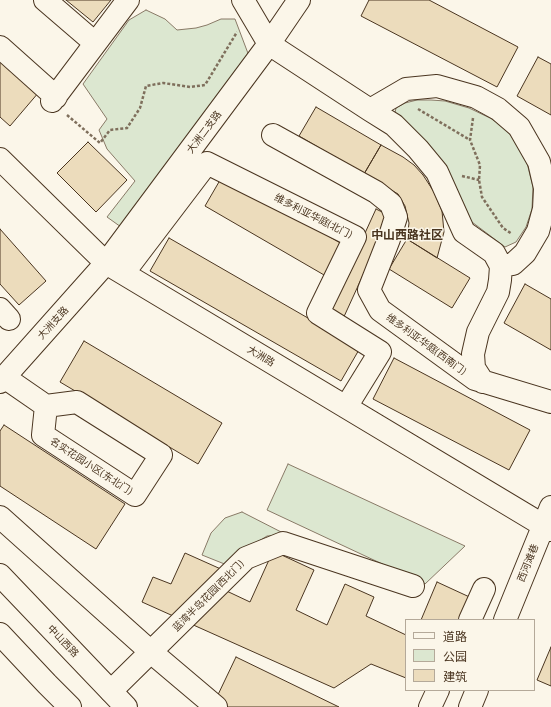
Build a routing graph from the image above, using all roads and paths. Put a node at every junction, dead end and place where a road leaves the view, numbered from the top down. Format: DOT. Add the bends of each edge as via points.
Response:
graph roads {
  1 [pos="45,0"];
  2 [pos="128,0"];
  3 [pos="299,0"];
  4 [pos="246,6"];
  5 [pos="95,43"];
  6 [pos="269,44"];
  7 [pos="0,47"];
  8 [pos="395,96"];
  9 [pos="476,97"];
  10 [pos="54,99"];
  11 [pos="370,110"];
  12 [pos="273,135"];
  13 [pos="470,140"];
  14 [pos="0,159"];
  15 [pos="530,245"];
  16 [pos="106,264"];
  17 [pos="501,266"];
  18 [pos="2,379"];
  19 [pos="483,382"];
  20 [pos="551,402"];
  21 [pos="46,406"];
  22 [pos="346,407"];
  23 [pos="0,517"];
  24 [pos="548,521"];
  25 [pos="0,575"];
  26 [pos="414,586"];
  27 [pos="484,589"];
  28 [pos="470,619"];
  29 [pos="505,619"];
  30 [pos="0,634"];
  31 [pos="151,652"];
  32 [pos="111,691"];
  33 [pos="438,691"];
  34 [pos="477,691"];
  35 [pos="70,707"];
  36 [pos="126,707"];
  37 [pos="216,707"];
  38 [pos="430,707"];
  39 [pos="470,707"];
  1 -- 5 [label="street"];
  2 -- 5 [label="street"];
  3 -- 6 [label="street, 大洲二支路"];
  4 -- 6 [label="street"];
  4 -- 10 [label="path" via="205,85 190,87 163,83 146,86 140,108 127,128 110,130 100,143"];
  5 -- 10 [label="street"];
  6 -- 11 [label="street"];
  6 -- 16 [label="street, 大洲二支路"];
  7 -- 10 [label="street"];
  8 -- 9 [label="street" via="406,89 437,86"];
  8 -- 11 [label="street"];
  8 -- 13 [label="path"];
  9 -- 13 [label="path"];
  9 -- 15 [label="street" via="498,109 519,127 539,162 545,188 544,209 538,231"];
  11 -- 17 [label="street" via="394,125 418,149 437,172 464,232 494,253"];
  12 -- 19 [label="street, 维多利亚华庭(西南门)" via="376,192 391,204 396,217 369,290 380,310 475,380"];
  13 -- 15 [label="path" via="480,165 482,197 503,228"];
  14 -- 16 [label="street, 大洲路"];
  15 -- 17 [label="street" via="513,264"];
  16 -- 18 [label="street, 大洲支路"];
  16 -- 22 [label="street, 大洲路"];
  16 -- 22 [label="street, 维多利亚华庭(北门)" via="131,263 207,163 355,237 318,313 380,352"];
  17 -- 19 [label="street" via="498,292 478,332 473,354 474,368"];
  18 -- 21 [label="street"];
  19 -- 20 [label="street, 维多利亚华庭(西南门)"];
  21 -- 21 [label="street, 名实花园小区(东北门)" via="44,435 135,495 162,456 77,402"];
  22 -- 24 [label="street, 大洲路"];
  23 -- 31 [label="street"];
  24 -- 29 [label="street, 西河滩巷"];
  25 -- 32 [label="street, 中山西路"];
  26 -- 31 [label="street, 蓝湾半岛花园(西北门)" via="283,542 246,558"];
  27 -- 28 [label="street"];
  30 -- 35 [label="street"];
  31 -- 32 [label="street, 蓝湾半岛花园(西北门)"];
  31 -- 37 [label="street"];
  32 -- 36 [label="street, 中山西路"];
  33 -- 38 [label="street"];
  34 -- 39 [label="street"];
}
